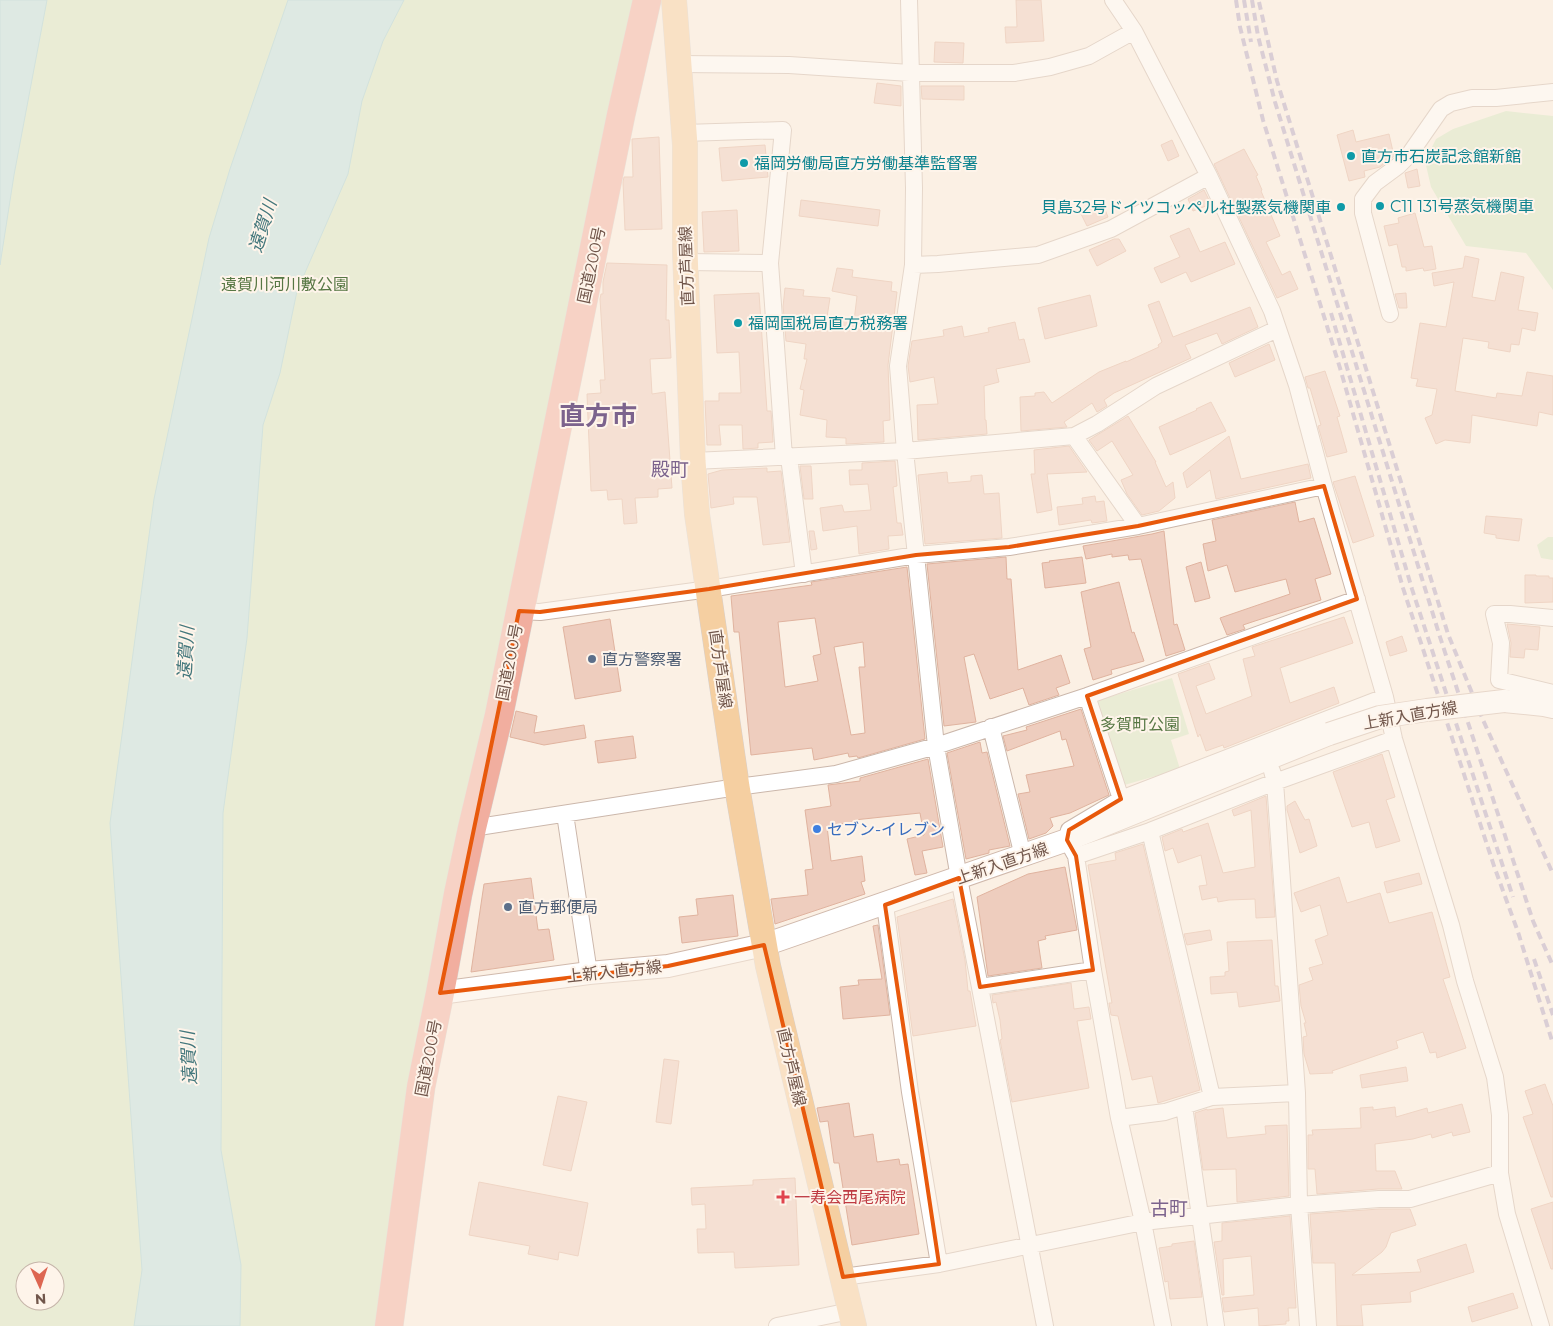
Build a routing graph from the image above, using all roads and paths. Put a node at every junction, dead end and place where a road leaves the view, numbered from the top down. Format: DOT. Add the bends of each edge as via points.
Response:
graph roads {
  1 [pos="647,0"];
  2 [pos="674,0"];
  3 [pos="909,0"];
  4 [pos="1113,0"];
  5 [pos="1134,31"];
  6 [pos="678,64"];
  7 [pos="910,73"];
  8 [pos="1553,92"];
  9 [pos="684,132"];
  10 [pos="1210,176"];
  11 [pos="686,262"];
  12 [pos="770,263"];
  13 [pos="912,265"];
  14 [pos="1390,314"];
  15 [pos="1277,329"];
  16 [pos="1074,436"];
  17 [pos="904,452"];
  18 [pos="787,457"];
  19 [pos="693,461"];
  20 [pos="1324,486"];
  21 [pos="1138,526"];
  22 [pos="916,555"];
  23 [pos="804,574"];
  24 [pos="709,589"];
  25 [pos="1357,599"];
  26 [pos="519,611"];
  27 [pos="1553,618"];
  28 [pos="1553,693"];
  29 [pos="1087,696"];
  30 [pos="1386,697"];
  31 [pos="1553,707"];
  32 [pos="991,727"];
  33 [pos="1394,739"];
  34 [pos="936,746"];
  35 [pos="1273,776"];
  36 [pos="738,787"];
  37 [pos="1121,799"];
  38 [pos="565,814"];
  39 [pos="472,828"];
  40 [pos="1150,831"];
  41 [pos="1072,848"];
  42 [pos="1023,856"];
  43 [pos="959,878"];
  44 [pos="884,905"];
  45 [pos="764,945"];
  46 [pos="1093,970"];
  47 [pos="589,973"];
  48 [pos="980,987"];
  49 [pos="440,993"];
  50 [pos="1297,1093"];
  51 [pos="1212,1097"];
  52 [pos="1184,1106"];
  53 [pos="1119,1118"];
  54 [pos="1500,1173"];
  55 [pos="1299,1205"];
  56 [pos="1199,1216"];
  57 [pos="1143,1222"];
  58 [pos="1029,1246"];
  59 [pos="938,1264"];
  60 [pos="843,1277"];
  61 [pos="852,1319"];
  62 [pos="389,1326"];
  63 [pos="777,1326"];
  64 [pos="1045,1326"];
  65 [pos="1163,1326"];
  66 [pos="1216,1326"];
  67 [pos="1308,1326"];
  68 [pos="1541,1326"];
  1 -- 26 [label="highway, 国道200号"];
  2 -- 6 [label="main road, 直方芦屋線"];
  3 -- 7 [label="street"];
  4 -- 5 [label="street"];
  5 -- 7 [label="street" via="1089,56 1050,67 1014,73"];
  5 -- 10 [label="street"];
  6 -- 7 [label="street" via="790,65"];
  6 -- 9 [label="main road, 直方芦屋線"];
  7 -- 13 [label="street" via="914,188"];
  8 -- 14 [label="street" via="1472,98 1451,103 1441,109 1409,155 1375,183 1363,199 1363,213"];
  9 -- 11 [label="main road, 直方芦屋線"];
  9 -- 12 [label="street" via="783,130"];
  10 -- 13 [label="street" via="1110,229 1038,254"];
  10 -- 15 [label="street" via="1272,311"];
  11 -- 12 [label="street"];
  11 -- 19 [label="main road, 直方芦屋線"];
  12 -- 18 [label="street"];
  13 -- 17 [label="street" via="898,366"];
  15 -- 16 [label="street" via="1156,386"];
  15 -- 20 [label="street" via="1297,385"];
  16 -- 17 [label="street"];
  16 -- 21 [label="street"];
  17 -- 18 [label="street"];
  17 -- 22 [label="street"];
  18 -- 19 [label="street"];
  18 -- 23 [label="street"];
  19 -- 24 [label="main road, 直方芦屋線" via="697,514"];
  20 -- 21 [label="street"];
  20 -- 25 [label="street"];
  21 -- 22 [label="street" via="1009,547"];
  22 -- 23 [label="street"];
  22 -- 34 [label="street"];
  23 -- 24 [label="street"];
  24 -- 26 [label="street" via="540,612"];
  24 -- 36 [label="main road, 直方芦屋線"];
  25 -- 29 [label="street"];
  25 -- 30 [label="street"];
  26 -- 39 [label="highway, 国道200号"];
  27 -- 28 [label="street" via="1494,614 1500,644 1499,680"];
  29 -- 32 [label="street"];
  29 -- 37 [label="street"];
  30 -- 33 [label="street"];
  30 -- 37 [label="street"];
  31 -- 41 [label="main road, 上新入直方線, bridge" via="1504,701 1380,718 1329,734"];
  32 -- 34 [label="street"];
  32 -- 42 [label="street"];
  33 -- 35 [label="street"];
  33 -- 54 [label="street" via="1495,1078 1500,1115"];
  34 -- 36 [label="street" via="836,774"];
  34 -- 43 [label="street"];
  35 -- 40 [label="street"];
  35 -- 50 [label="street"];
  36 -- 38 [label="street"];
  36 -- 45 [label="main road, 直方芦屋線"];
  37 -- 41 [label="street" via="1069,830"];
  38 -- 39 [label="street"];
  38 -- 47 [label="street"];
  39 -- 49 [label="highway, 国道200号"];
  40 -- 41 [label="street"];
  40 -- 51 [label="street"];
  41 -- 42 [label="main road, 上新入直方線"];
  41 -- 46 [label="street"];
  42 -- 43 [label="main road, 上新入直方線"];
  43 -- 44 [label="main road, 上新入直方線"];
  43 -- 48 [label="street"];
  44 -- 45 [label="main road, 上新入直方線"];
  44 -- 59 [label="street"];
  45 -- 47 [label="main road, 上新入直方線" via="668,966"];
  45 -- 60 [label="main road, 直方芦屋線"];
  46 -- 48 [label="street"];
  46 -- 53 [label="street"];
  47 -- 49 [label="main road, 上新入直方線"];
  48 -- 58 [label="street"];
  49 -- 62 [label="highway, 国道200号" via="421,1087"];
  50 -- 51 [label="street"];
  50 -- 55 [label="street"];
  51 -- 52 [label="street"];
  52 -- 53 [label="street"];
  52 -- 56 [label="street"];
  53 -- 57 [label="street"];
  54 -- 55 [label="street" via="1410,1199"];
  54 -- 68 [label="street" via="1506,1214"];
  55 -- 56 [label="street"];
  55 -- 67 [label="street"];
  56 -- 57 [label="street"];
  56 -- 66 [label="street"];
  57 -- 58 [label="street"];
  57 -- 65 [label="street"];
  58 -- 59 [label="street"];
  58 -- 64 [label="street"];
  59 -- 60 [label="street"];
  60 -- 61 [label="main road, 直方芦屋線"];
  61 -- 63 [label="street"];
}
